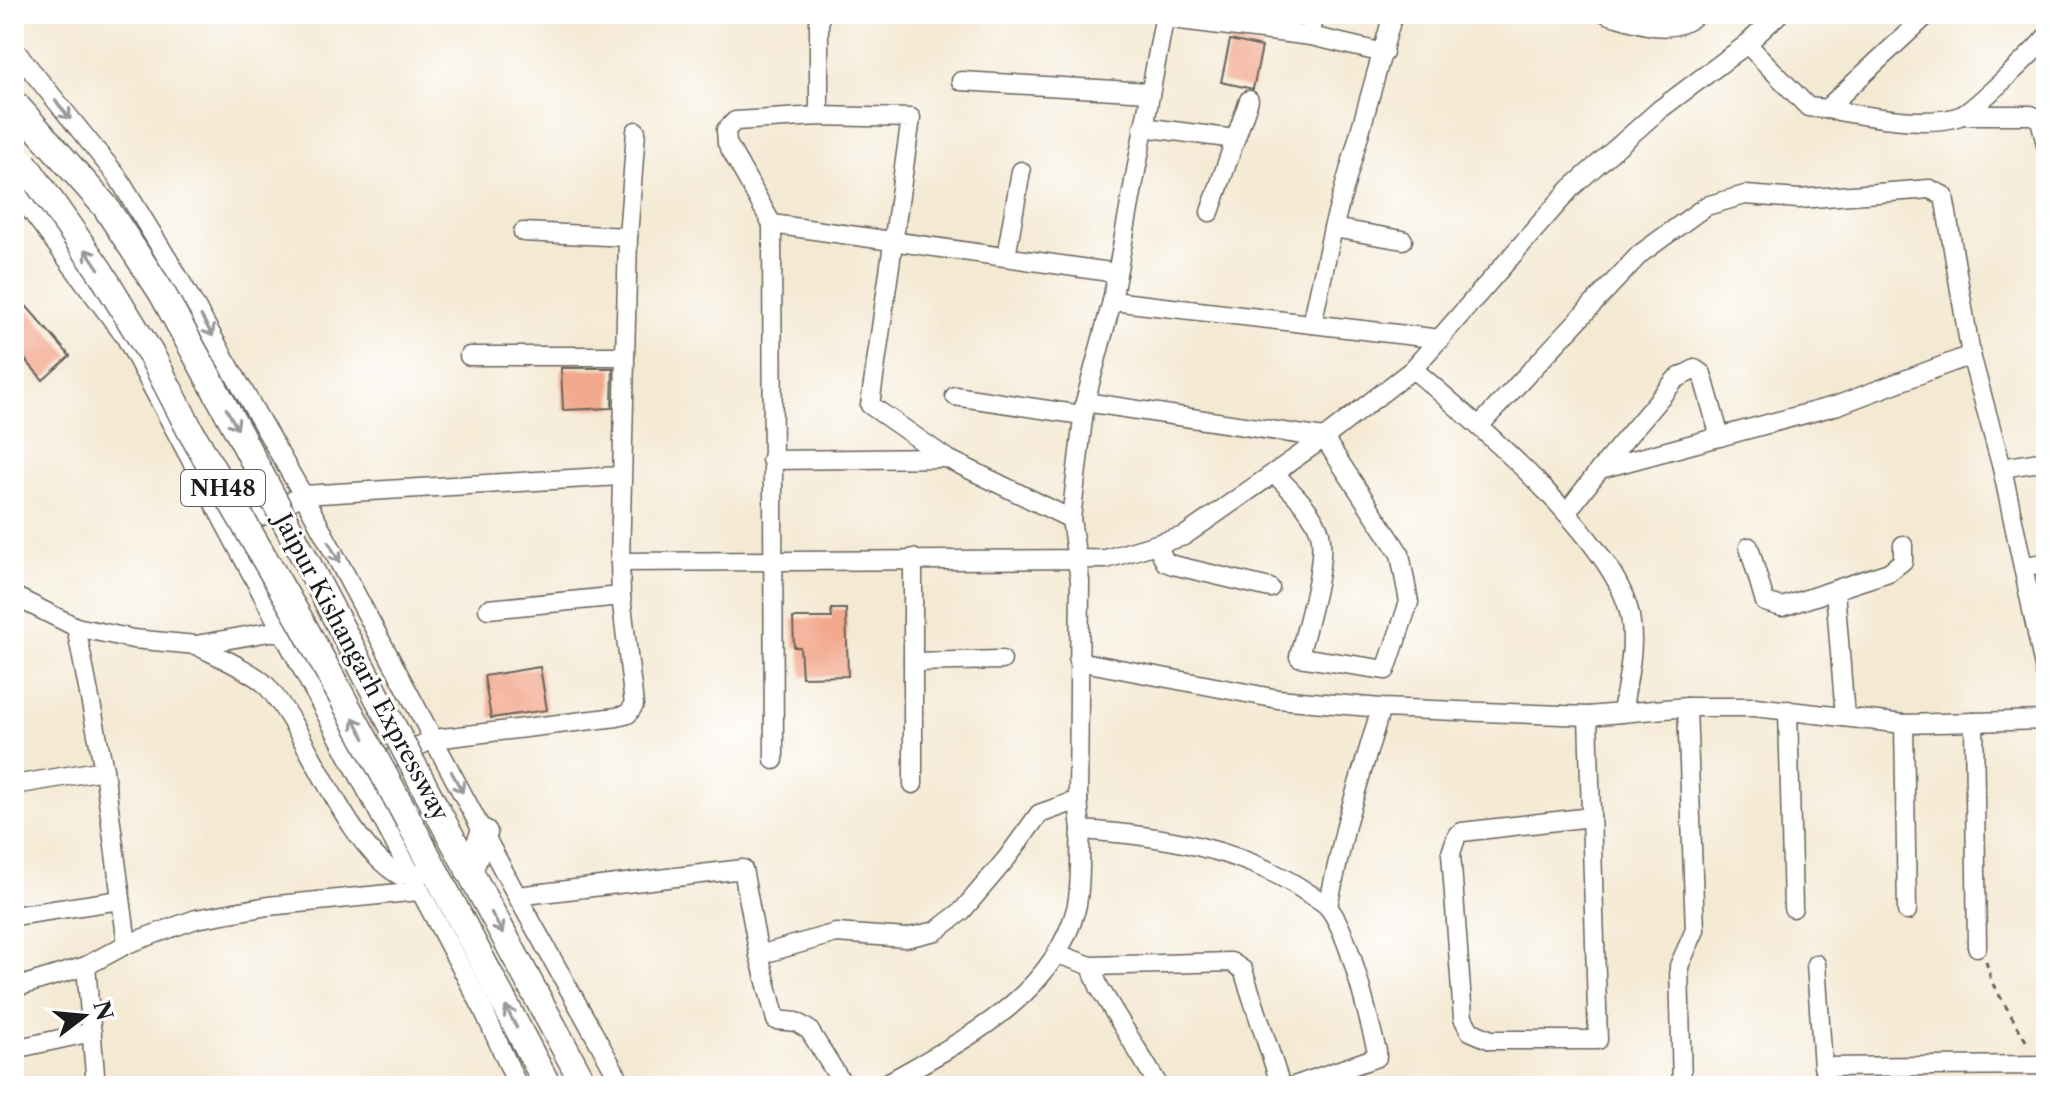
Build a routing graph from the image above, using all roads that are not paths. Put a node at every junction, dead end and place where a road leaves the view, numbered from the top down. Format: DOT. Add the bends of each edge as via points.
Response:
graph roads {
  1 [pos="819,14"];
  2 [pos="1314,14"];
  3 [pos="1393,14"];
  4 [pos="1607,14"];
  5 [pos="1697,14"];
  6 [pos="1779,14"];
  7 [pos="1928,14"];
  8 [pos="1164,16"];
  9 [pos="1311,36"];
  10 [pos="2046,37"];
  11 [pos="1747,44"];
  12 [pos="14,49"];
  13 [pos="1384,53"];
  14 [pos="961,81"];
  15 [pos="1149,92"];
  16 [pos="1249,100"];
  17 [pos="14,103"];
  18 [pos="1826,109"];
  19 [pos="1963,115"];
  20 [pos="819,116"];
  21 [pos="1143,127"];
  22 [pos="636,131"];
  23 [pos="1235,139"];
  24 [pos="2046,145"];
  25 [pos="14,152"];
  26 [pos="1021,171"];
  27 [pos="14,188"];
  28 [pos="1210,212"];
  29 [pos="772,224"];
  30 [pos="1333,228"];
  31 [pos="523,232"];
  32 [pos="628,237"];
  33 [pos="1403,240"];
  34 [pos="894,243"];
  35 [pos="1006,257"];
  36 [pos="1117,273"];
  37 [pos="1112,301"];
  38 [pos="1312,324"];
  39 [pos="1441,339"];
  40 [pos="1971,355"];
  41 [pos="469,356"];
  42 [pos="624,356"];
  43 [pos="1413,369"];
  44 [pos="955,396"];
  45 [pos="1084,408"];
  46 [pos="1479,426"];
  47 [pos="1720,437"];
  48 [pos="1324,438"];
  49 [pos="946,458"];
  50 [pos="771,460"];
  51 [pos="2046,461"];
  52 [pos="2002,468"];
  53 [pos="1600,469"];
  54 [pos="1274,473"];
  55 [pos="620,476"];
  56 [pos="303,495"];
  57 [pos="1566,513"];
  58 [pos="1071,519"];
  59 [pos="230,532"];
  60 [pos="1157,544"];
  61 [pos="1903,545"];
  62 [pos="1749,547"];
  63 [pos="913,558"];
  64 [pos="1076,558"];
  65 [pos="620,562"];
  66 [pos="771,562"];
  67 [pos="2046,563"];
  68 [pos="2023,566"];
  69 [pos="1270,588"];
  70 [pos="1835,590"];
  71 [pos="14,596"];
  72 [pos="621,596"];
  73 [pos="488,609"];
  74 [pos="76,627"];
  75 [pos="284,632"];
  76 [pos="196,645"];
  77 [pos="1002,660"];
  78 [pos="1078,661"];
  79 [pos="913,662"];
  80 [pos="2046,676"];
  81 [pos="1687,707"];
  82 [pos="1381,708"];
  83 [pos="1788,710"];
  84 [pos="1622,713"];
  85 [pos="1588,716"];
  86 [pos="1845,717"];
  87 [pos="2046,720"];
  88 [pos="1974,722"];
  89 [pos="1904,724"];
  90 [pos="434,739"];
  91 [pos="774,760"];
  92 [pos="104,770"];
  93 [pos="358,774"];
  94 [pos="913,784"];
  95 [pos="14,785"];
  96 [pos="1078,800"];
  97 [pos="1591,817"];
  98 [pos="1081,830"];
  99 [pos="484,833"];
  100 [pos="469,871"];
  101 [pos="411,873"];
  102 [pos="431,888"];
  103 [pos="517,896"];
  104 [pos="120,900"];
  105 [pos="1328,906"];
  106 [pos="1793,908"];
  107 [pos="1907,911"];
  108 [pos="14,916"];
  109 [pos="127,944"];
  110 [pos="1977,947"];
  111 [pos="1058,954"];
  112 [pos="759,955"];
  113 [pos="1816,964"];
  114 [pos="86,966"];
  115 [pos="1091,966"];
  116 [pos="14,988"];
  117 [pos="92,1032"];
  118 [pos="14,1049"];
  119 [pos="2040,1066"];
  120 [pos="1823,1076"];
  121 [pos="96,1086"];
  122 [pos="518,1086"];
  123 [pos="548,1086"];
  124 [pos="585,1086"];
  125 [pos="623,1086"];
  126 [pos="844,1086"];
  127 [pos="882,1086"];
  128 [pos="1159,1086"];
  129 [pos="1281,1086"];
  130 [pos="1294,1086"];
  131 [pos="1682,1086"];
  1 -- 20 [label="street"];
  2 -- 9 [label="street"];
  3 -- 13 [label="street"];
  4 -- 5 [label="street" via="1654,27 1687,24"];
  6 -- 11 [label="street"];
  7 -- 18 [label="street"];
  8 -- 9 [label="street"];
  8 -- 15 [label="street"];
  9 -- 13 [label="street"];
  10 -- 19 [label="street"];
  11 -- 18 [label="street" via="1808,107"];
  11 -- 39 [label="street" via="1659,110 1571,188"];
  12 -- 56 [label="street, one-way" via="117,176"];
  13 -- 30 [label="street"];
  14 -- 15 [label="street"];
  15 -- 21 [label="street"];
  16 -- 23 [label="street"];
  17 -- 100 [label="highway, Jaipur Kishangarh Expressway / NH48, one-way, bridge" via="105,206 162,293"];
  18 -- 19 [label="street" via="1928,120"];
  19 -- 24 [label="street" via="2031,115 2040,119"];
  20 -- 29 [label="street" via="735,121 726,130 727,143"];
  20 -- 34 [label="street" via="911,118"];
  21 -- 23 [label="street"];
  21 -- 36 [label="street"];
  22 -- 32 [label="street"];
  23 -- 28 [label="street"];
  102 -- 25 [label="highway, Jaipur Kishangarh Expressway / NH48, one-way, bridge" via="409,821 153,358 93,260"];
  26 -- 35 [label="street"];
  27 -- 59 [label="street" via="126,338"];
  29 -- 34 [label="street"];
  29 -- 50 [label="street"];
  30 -- 33 [label="street"];
  30 -- 38 [label="street"];
  31 -- 32 [label="street"];
  32 -- 42 [label="street"];
  34 -- 35 [label="street"];
  34 -- 49 [label="street" via="870,405"];
  35 -- 36 [label="street"];
  36 -- 37 [label="street"];
  37 -- 38 [label="street"];
  37 -- 45 [label="street"];
  38 -- 39 [label="street"];
  39 -- 43 [label="street"];
  40 -- 46 [label="street" via="1944,196 1930,189 1799,199 1745,195 1706,206 1640,254"];
  40 -- 47 [label="street" via="1838,405"];
  40 -- 52 [label="street"];
  41 -- 42 [label="street"];
  42 -- 55 [label="street"];
  43 -- 46 [label="street"];
  43 -- 48 [label="street"];
  44 -- 45 [label="street"];
  45 -- 48 [label="street"];
  45 -- 58 [label="street"];
  46 -- 57 [label="street"];
  47 -- 53 [label="street"];
  47 -- 53 [label="street" via="1702,374 1687,371"];
  48 -- 54 [label="street"];
  48 -- 54 [label="street" via="1400,554 1409,602 1386,670 1299,657 1321,561 1320,533 1306,508"];
  49 -- 50 [label="street"];
  49 -- 58 [label="street"];
  50 -- 66 [label="street"];
  51 -- 52 [label="street"];
  52 -- 68 [label="street"];
  53 -- 57 [label="street"];
  54 -- 60 [label="street" via="1184,536"];
  55 -- 56 [label="street"];
  55 -- 65 [label="street"];
  56 -- 59 [label="street"];
  56 -- 90 [label="street, one-way"];
  57 -- 84 [label="street" via="1618,581 1629,614 1632,646"];
  58 -- 64 [label="street"];
  59 -- 75 [label="street"];
  60 -- 64 [label="street" via="1106,559"];
  60 -- 69 [label="street" via="1165,562"];
  61 -- 70 [label="street" via="1903,561 1889,572"];
  62 -- 70 [label="street" via="1765,602 1782,607"];
  63 -- 64 [label="street"];
  63 -- 66 [label="street"];
  63 -- 79 [label="street"];
  64 -- 78 [label="street"];
  65 -- 66 [label="street"];
  65 -- 72 [label="street"];
  66 -- 91 [label="street"];
  67 -- 68 [label="street"];
  68 -- 80 [label="street"];
  70 -- 86 [label="street"];
  71 -- 74 [label="street"];
  72 -- 73 [label="street"];
  72 -- 90 [label="street" via="634,705 628,714"];
  74 -- 76 [label="street"];
  74 -- 92 [label="street"];
  75 -- 76 [label="street"];
  75 -- 93 [label="street"];
  76 -- 101 [label="street" via="263,681 297,726 337,803 381,864 399,875"];
  77 -- 79 [label="street"];
  78 -- 82 [label="street" via="1278,699"];
  78 -- 96 [label="street"];
  79 -- 94 [label="street"];
  81 -- 83 [label="street"];
  81 -- 84 [label="street"];
  81 -- 131 [label="street" via="1695,930 1679,966"];
  82 -- 85 [label="street"];
  82 -- 105 [label="street"];
  83 -- 86 [label="street"];
  83 -- 106 [label="street"];
  84 -- 85 [label="street"];
  85 -- 97 [label="street"];
  86 -- 89 [label="street"];
  87 -- 88 [label="street"];
  88 -- 89 [label="street"];
  88 -- 110 [label="street"];
  89 -- 107 [label="street"];
  90 -- 93 [label="street"];
  90 -- 99 [label="street, one-way"];
  92 -- 95 [label="street"];
  92 -- 104 [label="street"];
  93 -- 101 [label="street"];
  96 -- 98 [label="street"];
  96 -- 112 [label="street" via="1039,814 962,911 936,931 906,938 836,933"];
  97 -- 97 [label="street" via="1457,835 1451,853 1463,1018 1470,1031 1491,1040 1598,1040"];
  98 -- 105 [label="street" via="1130,833 1199,847 1287,878"];
  98 -- 111 [label="street" via="1076,908"];
  99 -- 100 [label="highway"];
  99 -- 103 [label="street"];
  100 -- 124 [label="highway, Jaipur Kishangarh Expressway / NH48, one-way"];
  101 -- 102 [label="street" via="422,875"];
  102 -- 109 [label="street" via="239,911 196,919"];
  102 -- 122 [label="street"];
  123 -- 102 [label="highway, Jaipur Kishangarh Expressway / NH48, one-way"];
  103 -- 112 [label="street" via="743,869"];
  103 -- 125 [label="street"];
  104 -- 108 [label="street"];
  104 -- 109 [label="street"];
  105 -- 130 [label="street" via="1345,939 1377,1057"];
  109 -- 114 [label="street"];
  111 -- 115 [label="street"];
  111 -- 127 [label="street" via="1004,1012"];
  112 -- 126 [label="street" via="776,1020 809,1030"];
  113 -- 120 [label="street"];
  114 -- 116 [label="street"];
  114 -- 117 [label="street"];
  115 -- 128 [label="street"];
  115 -- 129 [label="street" via="1231,962 1243,970"];
  117 -- 118 [label="street"];
  117 -- 121 [label="street"];
  119 -- 120 [label="street"];
}
